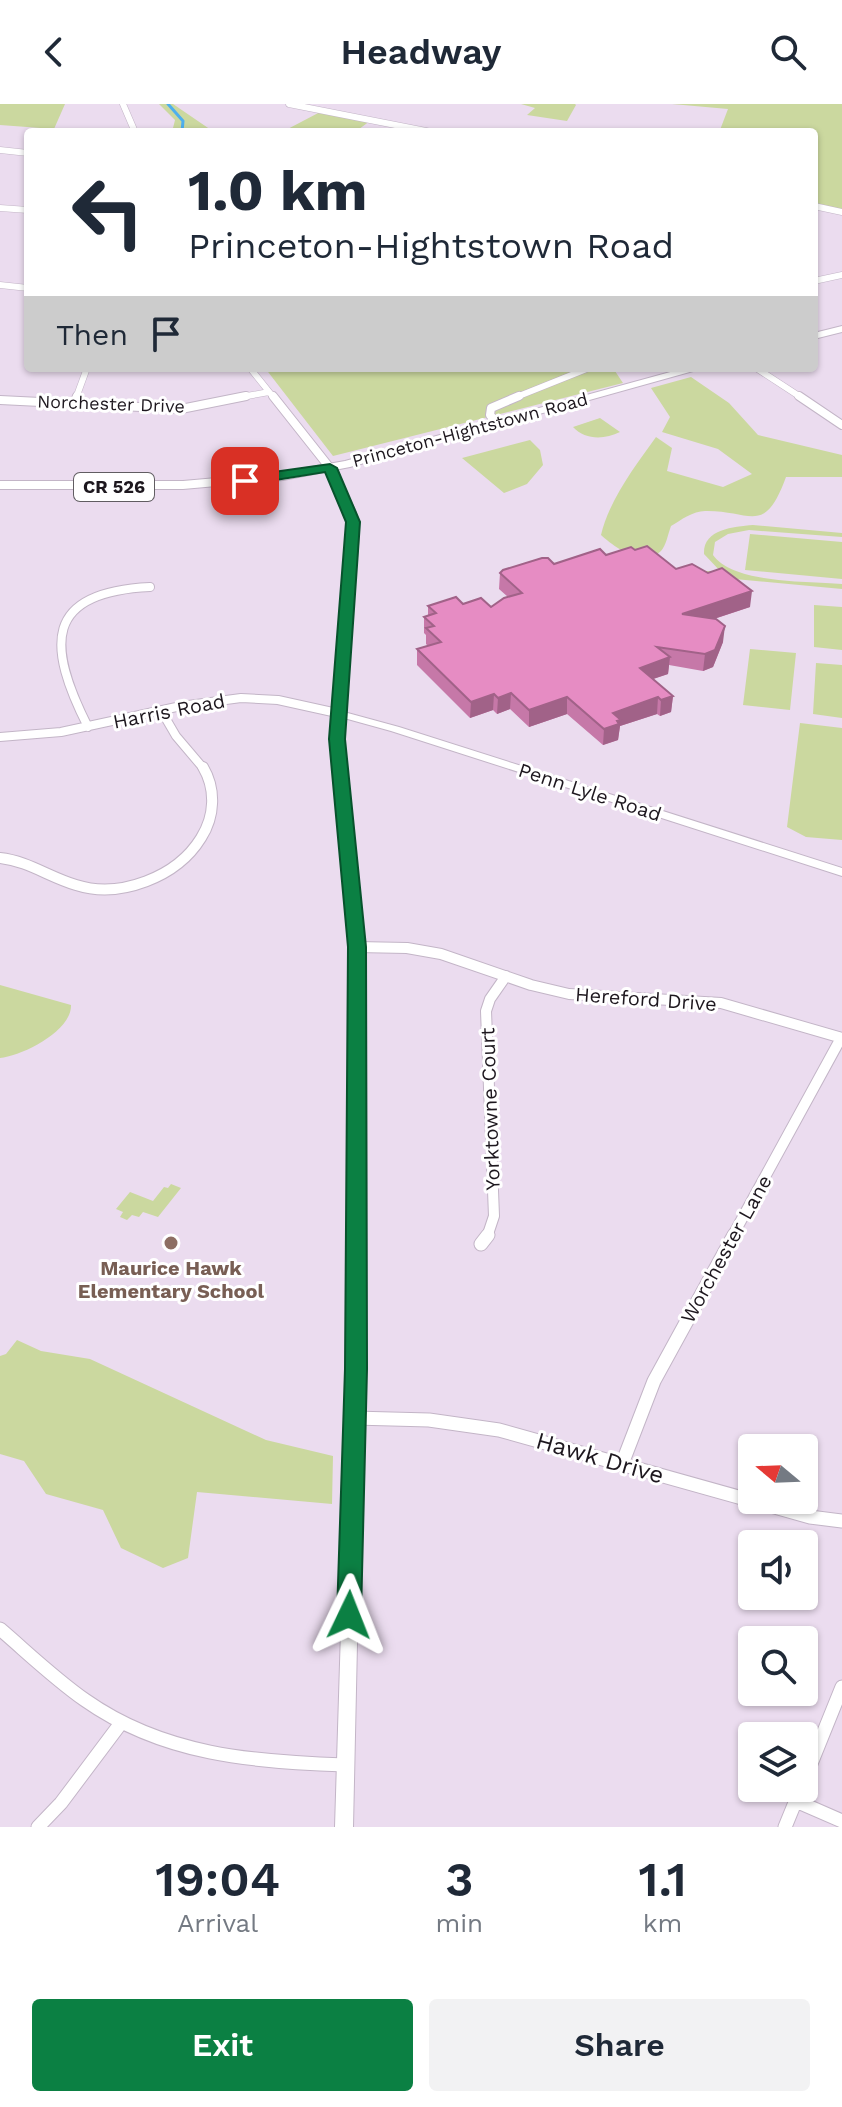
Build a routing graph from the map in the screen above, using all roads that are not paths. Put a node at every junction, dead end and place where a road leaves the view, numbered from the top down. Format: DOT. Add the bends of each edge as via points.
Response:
graph roads {
  1 [pos="123,104"];
  2 [pos="289,104"];
  3 [pos="133,128"];
  4 [pos="411,128"];
  5 [pos="0,150"];
  6 [pos="24,153"];
  7 [pos="818,207"];
  8 [pos="0,208"];
  9 [pos="24,210"];
  10 [pos="842,212"];
  11 [pos="842,275"];
  12 [pos="818,280"];
  13 [pos="0,285"];
  14 [pos="24,288"];
  15 [pos="842,329"];
  16 [pos="818,335"];
  17 [pos="86,372"];
  18 [pos="253,372"];
  19 [pos="579,372"];
  20 [pos="683,372"];
  21 [pos="762,372"];
  22 [pos="269,392"];
  23 [pos="0,400"];
  24 [pos="74,404"];
  25 [pos="497,423"];
  26 [pos="842,425"];
  27 [pos="330,468"];
  28 [pos="0,485"];
  29 [pos="150,587"];
  30 [pos="162,712"];
  31 [pos="337,713"];
  32 [pos="88,727"];
  33 [pos="0,737"];
  34 [pos="0,858"];
  35 [pos="842,872"];
  36 [pos="357,947"];
  37 [pos="506,976"];
  38 [pos="842,1038"];
  39 [pos="481,1244"];
  40 [pos="354,1418"];
  41 [pos="622,1464"];
  42 [pos="842,1521"];
  43 [pos="0,1629"];
  44 [pos="842,1687"];
  45 [pos="121,1723"];
  46 [pos="818,1746"];
  47 [pos="345,1765"];
  48 [pos="795,1802"];
  49 [pos="811,1802"];
  50 [pos="842,1821"];
  51 [pos="38,1827"];
  52 [pos="344,1827"];
  53 [pos="785,1827"];
  1 -- 3 [label="street"];
  2 -- 4 [label="street"];
  5 -- 6 [label="street"];
  7 -- 10 [label="street"];
  8 -- 9 [label="street"];
  11 -- 12 [label="street"];
  13 -- 14 [label="street"];
  15 -- 16 [label="main road"];
  17 -- 24 [label="street"];
  18 -- 22 [label="street"];
  19 -- 25 [label="street" via="491,408"];
  20 -- 25 [label="main road, Princeton-Hightstown Road / CR 526"];
  21 -- 26 [label="street"];
  22 -- 24 [label="street, Norchester Drive" via="181,409"];
  22 -- 27 [label="street"];
  23 -- 24 [label="street, Norchester Drive"];
  25 -- 27 [label="main road, Princeton-Hightstown Road / CR 526"];
  27 -- 28 [label="main road, Princeton-Hightstown Road / CR 526" via="183,485"];
  27 -- 31 [label="street" via="351,512 354,534"];
  29 -- 32 [label="street" via="116,588 91,597 75,608 62,629 61,664"];
  30 -- 31 [label="street, Harris Road" via="256,697"];
  30 -- 32 [label="street, Harris Road"];
  30 -- 34 [label="street" via="200,761 213,798 208,823 182,859 146,883 105,890 77,887 26,861"];
  31 -- 35 [label="street, Penn Lyle Road"];
  31 -- 36 [label="street"];
  32 -- 33 [label="street, Harris Road"];
  36 -- 37 [label="street, Hereford Drive" via="423,950"];
  36 -- 40 [label="street"];
  37 -- 38 [label="street, Hereford Drive" via="596,998 721,1003"];
  37 -- 39 [label="street, Yorktowne Court" via="486,1011 494,1216"];
  38 -- 41 [label="street, Worchester Lane" via="654,1381"];
  40 -- 41 [label="street, Hawk Drive" via="465,1423"];
  40 -- 47 [label="street"];
  41 -- 42 [label="street, Hawk Drive" via="810,1517"];
  43 -- 45 [label="street"];
  44 -- 46 [label="street"];
  45 -- 47 [label="street" via="195,1752 237,1760"];
  45 -- 51 [label="street"];
  47 -- 52 [label="street"];
  48 -- 53 [label="street"];
  49 -- 50 [label="street"];
}
